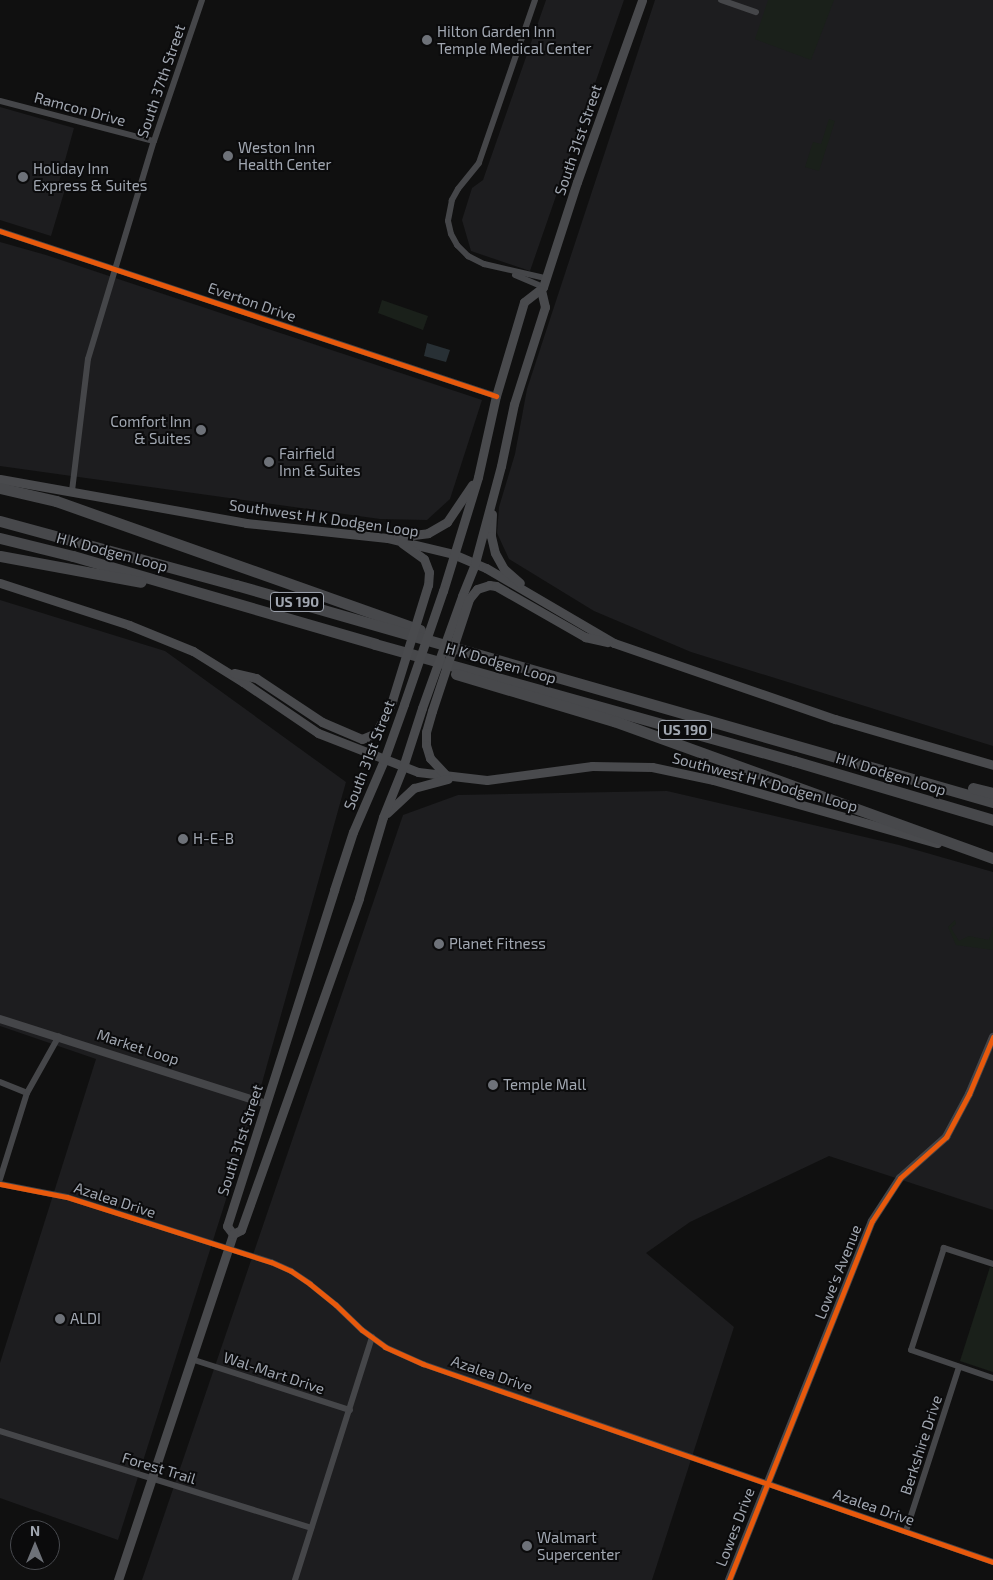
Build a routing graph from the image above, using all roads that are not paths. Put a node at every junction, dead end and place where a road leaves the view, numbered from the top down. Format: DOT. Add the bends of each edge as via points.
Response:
graph roads {
  1 [pos="202,0"];
  2 [pos="535,0"];
  3 [pos="642,0"];
  4 [pos="722,0"];
  5 [pos="756,12"];
  6 [pos="0,101"];
  7 [pos="154,141"];
  8 [pos="0,231"];
  9 [pos="115,269"];
  10 [pos="543,285"];
  11 [pos="496,396"];
  12 [pos="501,466"];
  13 [pos="478,477"];
  14 [pos="0,479"];
  15 [pos="0,488"];
  16 [pos="72,491"];
  17 [pos="0,521"];
  18 [pos="0,538"];
  19 [pos="387,538"];
  20 [pos="397,540"];
  21 [pos="453,554"];
  22 [pos="0,556"];
  23 [pos="475,563"];
  24 [pos="0,583"];
  25 [pos="536,596"];
  26 [pos="465,597"];
  27 [pos="247,605"];
  28 [pos="614,643"];
  29 [pos="375,644"];
  30 [pos="224,670"];
  31 [pos="592,687"];
  32 [pos="384,760"];
  33 [pos="863,763"];
  34 [pos="993,765"];
  35 [pos="404,767"];
  36 [pos="451,777"];
  37 [pos="993,793"];
  38 [pos="993,802"];
  39 [pos="383,817"];
  40 [pos="993,820"];
  41 [pos="993,858"];
  42 [pos="0,1018"];
  43 [pos="59,1036"];
  44 [pos="993,1037"];
  45 [pos="0,1082"];
  46 [pos="27,1093"];
  47 [pos="266,1104"];
  48 [pos="0,1179"];
  49 [pos="0,1184"];
  50 [pos="233,1234"];
  51 [pos="228,1249"];
  52 [pos="993,1264"];
  53 [pos="372,1337"];
  54 [pos="191,1359"];
  55 [pos="960,1367"];
  56 [pos="993,1378"];
  57 [pos="350,1410"];
  58 [pos="0,1431"];
  59 [pos="150,1478"];
  60 [pos="766,1484"];
  61 [pos="312,1528"];
  62 [pos="906,1531"];
  63 [pos="993,1562"];
  64 [pos="118,1580"];
  65 [pos="295,1580"];
  66 [pos="729,1580"];
  1 -- 7 [label="street, South 37th Street"];
  2 -- 10 [label="street" via="479,163 452,200 448,221 457,245 468,256"];
  3 -- 10 [label="main road, South 31st Street"];
  4 -- 5 [label="street"];
  6 -- 7 [label="street, Ramcon Drive"];
  7 -- 9 [label="street, South 37th Street"];
  8 -- 9 [label="street, Everton Drive"];
  9 -- 11 [label="street, Everton Drive"];
  9 -- 16 [label="street, South 37th Street" via="88,360"];
  10 -- 11 [label="main road, South 31st Street" via="524,302"];
  10 -- 12 [label="main road, South 31st Street" via="545,307 514,404"];
  11 -- 13 [label="main road, South 31st Street"];
  12 -- 23 [label="main road, South 31st Street"];
  12 -- 25 [label="main road" via="492,517 491,536 495,553 504,569"];
  13 -- 19 [label="main road" via="447,522 428,533"];
  13 -- 21 [label="main road, South 31st Street"];
  14 -- 16 [label="main road, Southwest H K Dodgen Loop"];
  15 -- 31 [label="highway" via="56,501 403,624 546,668"];
  16 -- 19 [label="main road, Southwest H K Dodgen Loop" via="246,522"];
  17 -- 31 [label="highway, H K Dodgen Loop / US 190"];
  18 -- 27 [label="highway, H K Dodgen Loop / US 190"];
  19 -- 20 [label="main road, Southwest H K Dodgen Loop"];
  20 -- 21 [label="main road, Southwest H K Dodgen Loop"];
  20 -- 30 [label="main road, bridge" via="424,559 429,572 428,585 392,701 376,733 362,739 322,722 256,678"];
  21 -- 23 [label="main road, Southwest H K Dodgen Loop"];
  21 -- 32 [label="main road, South 31st Street, bridge"];
  22 -- 27 [label="highway" via="95,572"];
  23 -- 25 [label="main road, Southwest H K Dodgen Loop"];
  23 -- 26 [label="main road, South 31st Street"];
  24 -- 30 [label="main road, Southwest H K Dodgen Loop" via="128,625 193,651"];
  25 -- 28 [label="main road, Southwest H K Dodgen Loop"];
  26 -- 28 [label="main road" via="483,586 496,586 585,637"];
  26 -- 35 [label="main road, South 31st Street, bridge" via="422,708"];
  26 -- 36 [label="main road, bridge" via="426,732 426,746 434,763"];
  27 -- 29 [label="highway, H K Dodgen Loop / US 190"];
  28 -- 34 [label="main road, Southwest H K Dodgen Loop" via="835,718"];
  29 -- 40 [label="highway, H K Dodgen Loop / US 190"];
  29 -- 41 [label="highway" via="457,675 614,721"];
  30 -- 32 [label="main road, Southwest H K Dodgen Loop" via="318,733"];
  31 -- 33 [label="highway, H K Dodgen Loop / US 190"];
  32 -- 35 [label="main road, Southwest H K Dodgen Loop"];
  32 -- 47 [label="main road, South 31st Street" via="353,832"];
  33 -- 37 [label="highway"];
  33 -- 38 [label="highway, H K Dodgen Loop / US 190"];
  35 -- 36 [label="main road, Southwest H K Dodgen Loop"];
  35 -- 39 [label="main road, South 31st Street"];
  36 -- 39 [label="main road" via="414,788"];
  36 -- 41 [label="main road, Southwest H K Dodgen Loop" via="487,780 592,766 652,767 713,780"];
  39 -- 50 [label="main road, South 31st Street" via="359,898 247,1212 240,1230"];
  42 -- 43 [label="street, Market Loop"];
  43 -- 46 [label="street"];
  43 -- 47 [label="street, Market Loop"];
  44 -- 60 [label="street, Lowe's Avenue" via="969,1094 946,1137 900,1178 872,1221"];
  45 -- 46 [label="street"];
  46 -- 48 [label="street"];
  47 -- 50 [label="main road, South 31st Street" via="228,1226"];
  49 -- 51 [label="street, Azalea Drive" via="67,1197"];
  50 -- 51 [label="main road, South 31st Street"];
  51 -- 53 [label="street, Azalea Drive" via="271,1262 291,1272"];
  51 -- 54 [label="main road, South 31st Street"];
  52 -- 55 [label="street" via="944,1248 911,1350"];
  53 -- 57 [label="street"];
  53 -- 60 [label="street, Azalea Drive" via="423,1364"];
  54 -- 57 [label="street, Wal-Mart Drive"];
  54 -- 59 [label="main road, South 31st Street"];
  55 -- 56 [label="street"];
  55 -- 62 [label="street, Berkshire Drive"];
  57 -- 61 [label="street"];
  58 -- 59 [label="street, Forest Trail"];
  59 -- 61 [label="street, Forest Trail"];
  59 -- 64 [label="main road, South 31st Street"];
  60 -- 62 [label="street, Azalea Drive"];
  60 -- 66 [label="street, Lowes Drive"];
  61 -- 65 [label="street"];
  62 -- 63 [label="street, Azalea Drive"];
}
